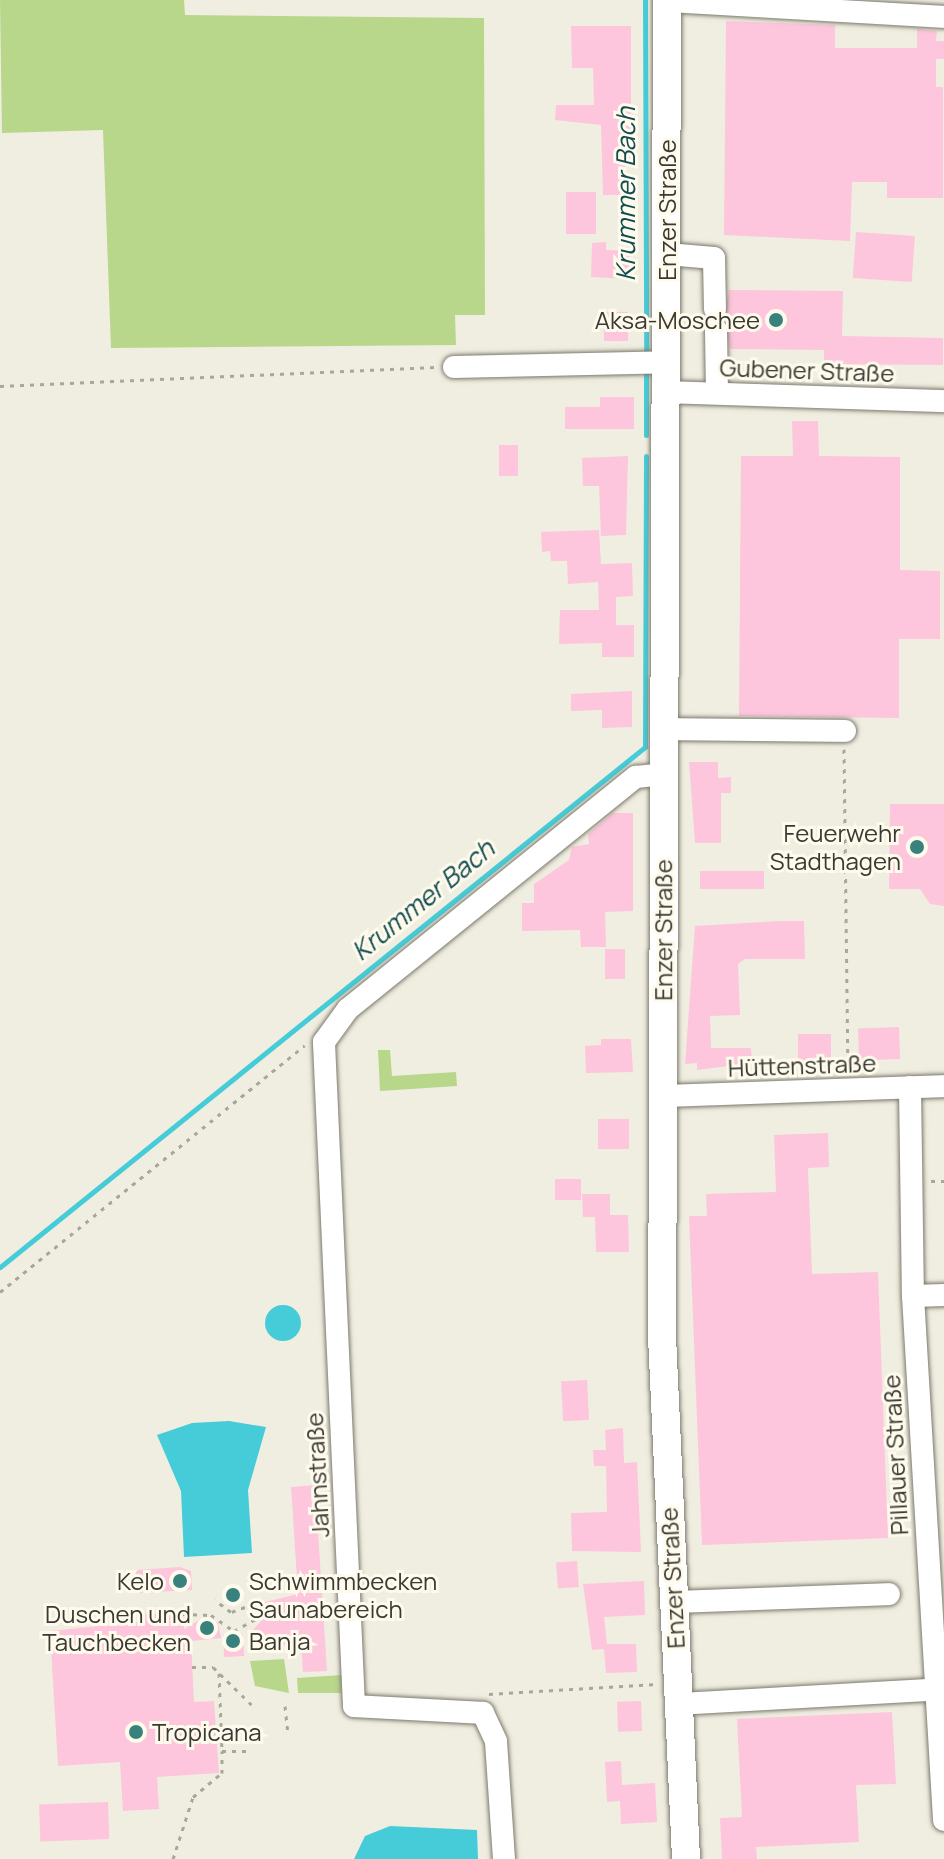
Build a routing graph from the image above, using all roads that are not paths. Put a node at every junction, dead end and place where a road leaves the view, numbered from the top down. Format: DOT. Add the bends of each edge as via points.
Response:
graph roads {
  1 [pos="667,0"];
  2 [pos="944,17"];
  3 [pos="667,254"];
  4 [pos="653,362"];
  5 [pos="454,367"];
  6 [pos="667,392"];
  7 [pos="717,393"];
  8 [pos="944,401"];
  9 [pos="666,729"];
  10 [pos="845,731"];
  11 [pos="664,774"];
  12 [pos="944,1086"];
  13 [pos="910,1087"];
  14 [pos="662,1096"];
  15 [pos="944,1295"];
  16 [pos="913,1296"];
  17 [pos="933,1487"];
  18 [pos="889,1594"];
  19 [pos="673,1602"];
  20 [pos="939,1690"];
  21 [pos="678,1694"];
  22 [pos="944,1820"];
  23 [pos="504,1859"];
  24 [pos="686,1859"];
  1 -- 2 [label="street"];
  1 -- 3 [label="main road, Enzer Straße"];
  3 -- 4 [label="main road, Enzer Straße"];
  3 -- 7 [label="street" via="714,258"];
  4 -- 5 [label="street"];
  4 -- 6 [label="main road, Enzer Straße"];
  6 -- 7 [label="street, Gubener Straße"];
  6 -- 9 [label="main road, Enzer Straße"];
  7 -- 8 [label="street, Gubener Straße"];
  9 -- 10 [label="street"];
  9 -- 11 [label="main road, Enzer Straße"];
  11 -- 14 [label="main road, Enzer Straße"];
  11 -- 23 [label="street, Jahnstraße" via="636,777 348,1009 324,1042 354,1706 477,1713 496,1741"];
  12 -- 13 [label="street, Hüttenstraße"];
  13 -- 14 [label="street, Hüttenstraße"];
  13 -- 16 [label="street, Pillauer Straße"];
  14 -- 19 [label="main road, Enzer Straße" via="663,1391"];
  15 -- 16 [label="street"];
  16 -- 17 [label="street, Pillauer Straße"];
  17 -- 20 [label="street, Pillauer Straße"];
  18 -- 19 [label="street"];
  19 -- 21 [label="main road, Enzer Straße"];
  20 -- 21 [label="street"];
  20 -- 22 [label="street, Pillauer Straße"];
  21 -- 24 [label="main road, Enzer Straße"];
}
